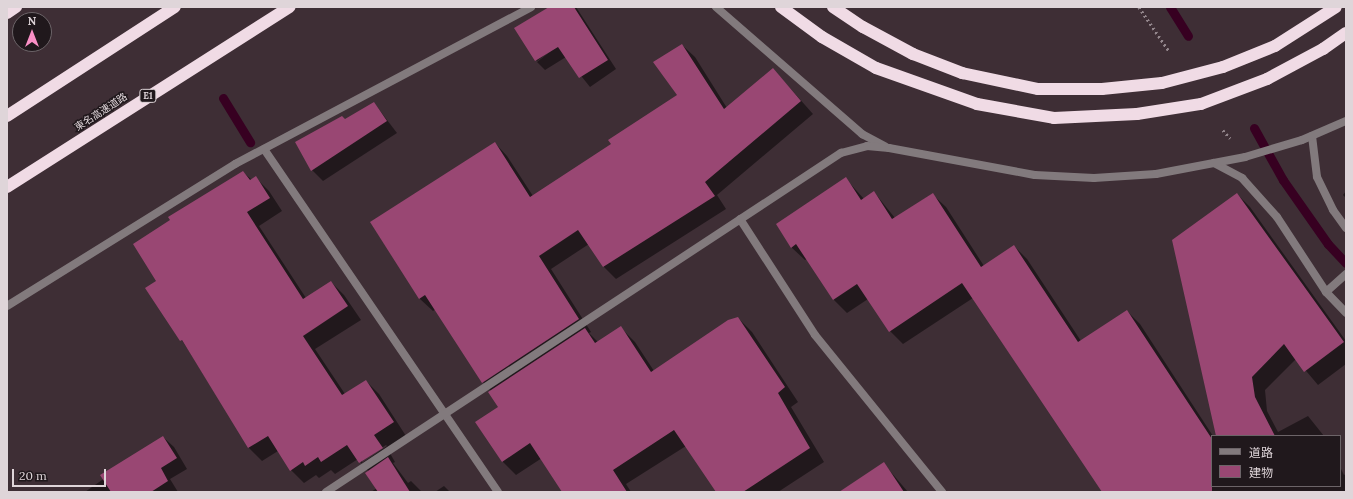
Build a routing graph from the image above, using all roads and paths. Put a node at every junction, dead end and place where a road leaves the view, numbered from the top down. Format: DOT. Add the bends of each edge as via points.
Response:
graph roads {
  1 [pos="16,7"];
  2 [pos="175,7"];
  3 [pos="290,7"];
  4 [pos="530,7"];
  5 [pos="716,7"];
  6 [pos="781,7"];
  7 [pos="833,7"];
  8 [pos="1139,7"];
  9 [pos="1336,7"];
  10 [pos="7,13"];
  11 [pos="1346,33"];
  12 [pos="1169,51"];
  13 [pos="7,116"];
  14 [pos="1346,122"];
  15 [pos="1312,136"];
  16 [pos="889,148"];
  17 [pos="264,149"];
  18 [pos="1214,163"];
  19 [pos="7,187"];
  20 [pos="740,219"];
  21 [pos="1346,228"];
  22 [pos="1346,274"];
  23 [pos="1326,292"];
  24 [pos="7,306"];
  25 [pos="1346,313"];
  26 [pos="445,413"];
  27 [pos="326,492"];
  28 [pos="498,492"];
  29 [pos="942,492"];
  1 -- 10 [label="highway"];
  2 -- 13 [label="highway"];
  3 -- 19 [label="highway, 東名高速道路 / E1"];
  4 -- 17 [label="street"];
  5 -- 16 [label="street" via="862,134"];
  6 -- 11 [label="highway" via="822,37 876,68 977,104 1054,118 1136,114 1201,104 1267,79 1323,49"];
  7 -- 9 [label="highway" via="863,27 913,54 962,73 1038,89 1102,89 1162,83 1223,67 1275,46"];
  8 -- 12 [label="path"];
  14 -- 15 [label="street"];
  15 -- 18 [label="street" via="1245,158"];
  15 -- 21 [label="street" via="1317,177 1333,210"];
  16 -- 18 [label="street" via="1028,174 1087,178 1156,174"];
  16 -- 20 [label="street" via="867,146 841,153"];
  17 -- 24 [label="street" via="235,164"];
  17 -- 26 [label="street"];
  18 -- 23 [label="street" via="1242,178 1277,217"];
  20 -- 26 [label="street"];
  20 -- 29 [label="street" via="815,335"];
  22 -- 23 [label="street"];
  23 -- 25 [label="street"];
  26 -- 27 [label="street"];
  26 -- 28 [label="street"];
}
